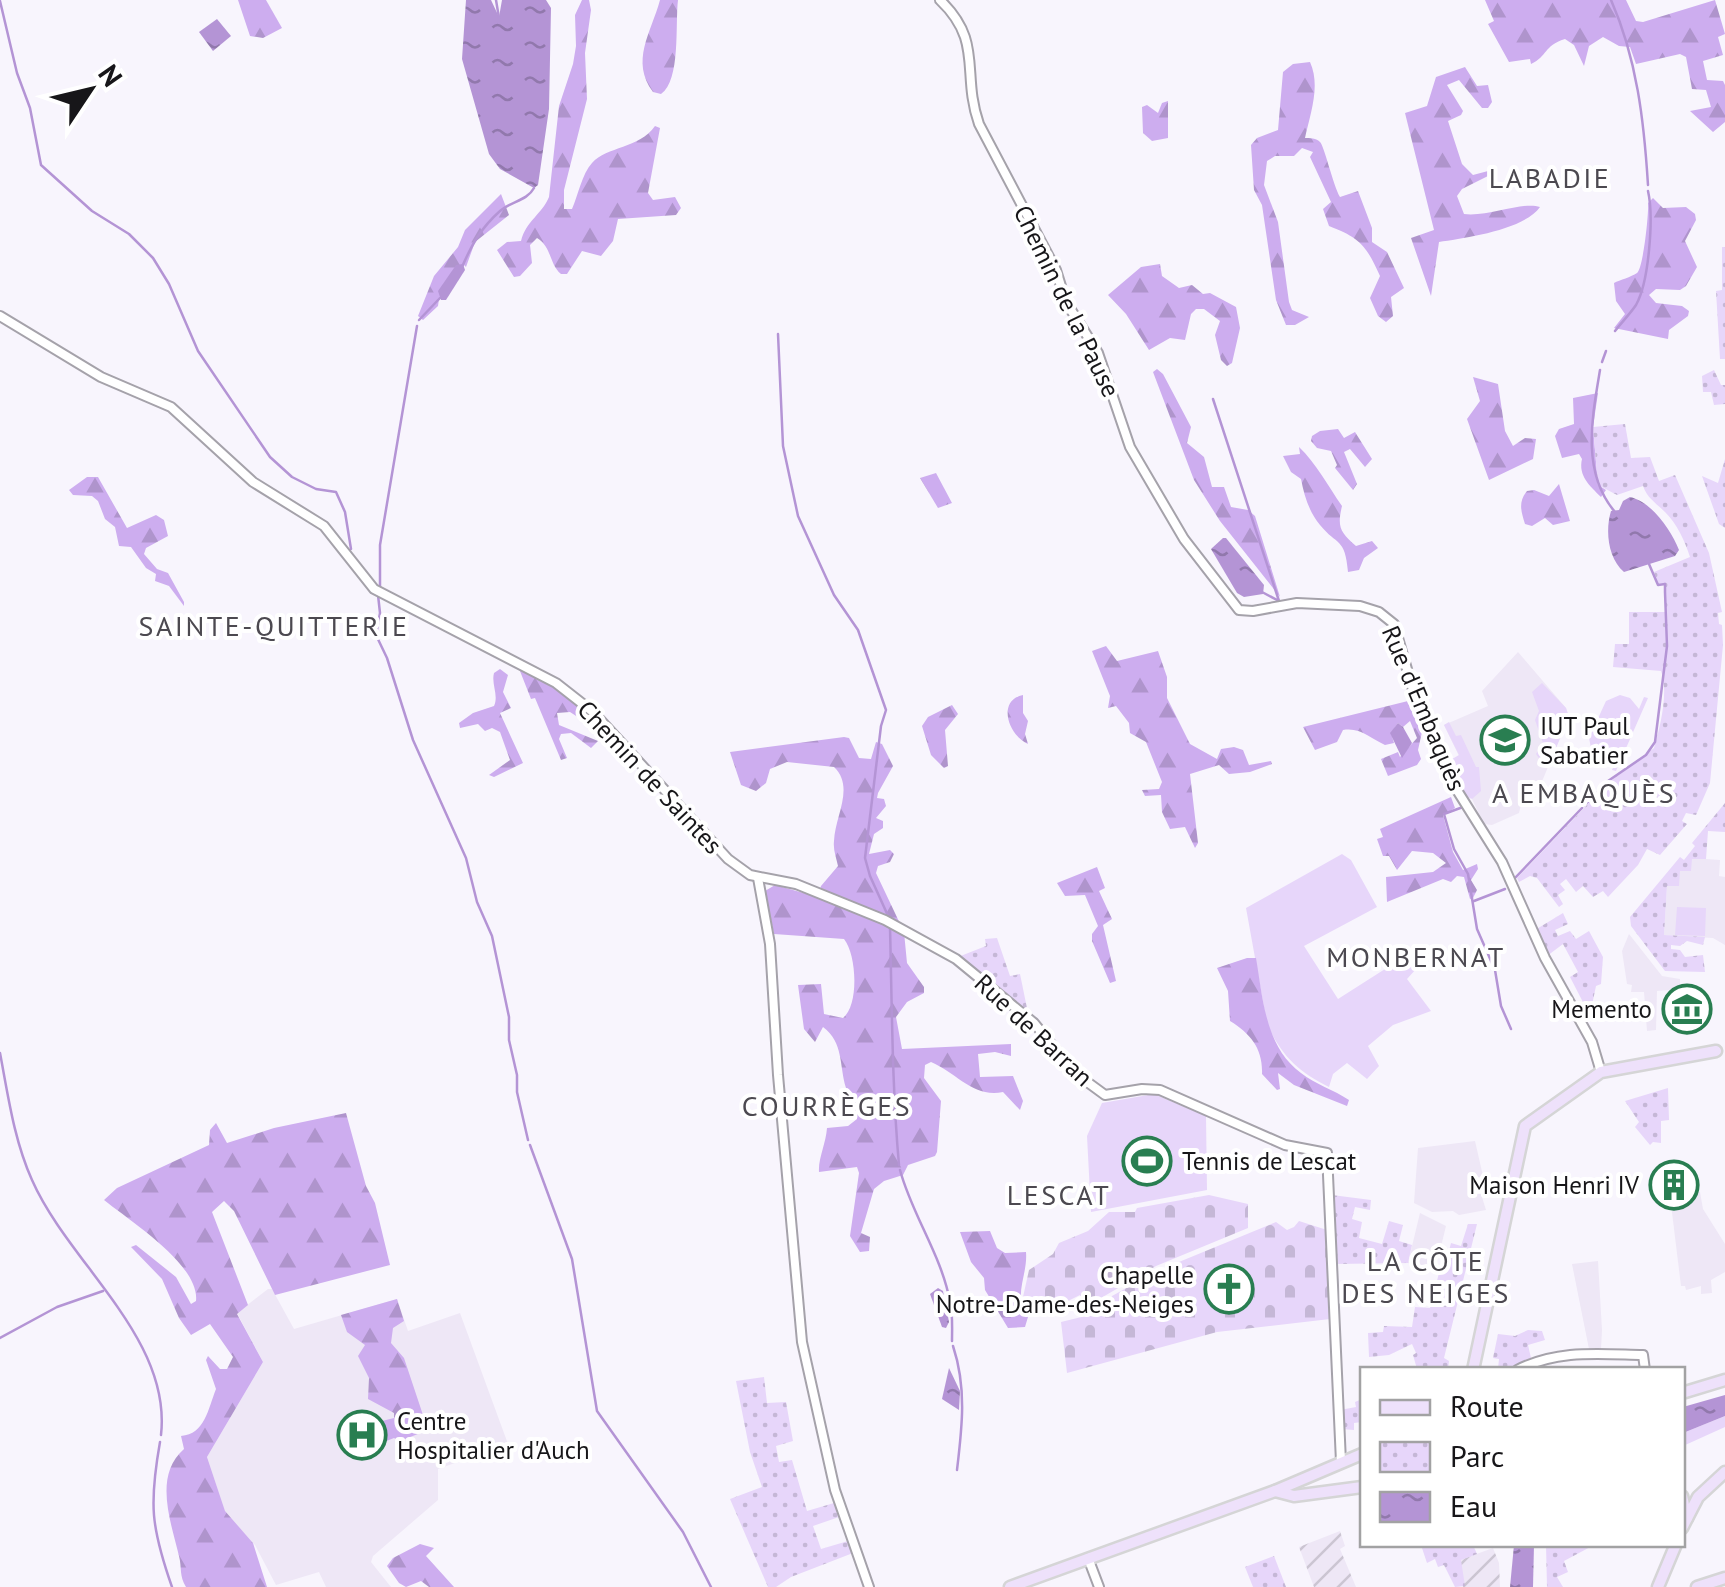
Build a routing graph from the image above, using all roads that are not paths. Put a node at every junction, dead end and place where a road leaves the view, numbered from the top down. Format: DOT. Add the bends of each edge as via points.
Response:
graph roads {
  1 [pos="940,0"];
  2 [pos="0,316"];
  3 [pos="1239,610"];
  4 [pos="758,878"];
  5 [pos="1716,1052"];
  6 [pos="1601,1072"];
  7 [pos="1474,1367"];
  8 [pos="1524,1367"];
  9 [pos="1645,1367"];
  10 [pos="1725,1380"];
  11 [pos="1685,1392"];
  12 [pos="1360,1455"];
  13 [pos="1341,1462"];
  14 [pos="1725,1472"];
  15 [pos="1360,1488"];
  16 [pos="1275,1490"];
  17 [pos="1687,1506"];
  18 [pos="1675,1547"];
  19 [pos="1088,1558"];
  20 [pos="1725,1578"];
  21 [pos="869,1587"];
  22 [pos="1010,1587"];
  23 [pos="1098,1587"];
  24 [pos="1658,1587"];
  25 [pos="1697,1587"];
  1 -- 3 [label="street, Chemin de la Pause" via="968,39 979,124 1098,354 1130,447 1184,539"];
  2 -- 4 [label="street, Chemin de Saintes" via="101,377 171,407 253,482 324,526 374,589 556,683 593,712 728,858"];
  3 -- 6 [label="street, Rue d'Embaquès" via="1296,603 1360,606 1394,624 1415,697 1455,787 1502,862"];
  4 -- 13 [label="street, Rue de Barran" via="814,890 952,957 1034,1023 1075,1072 1105,1095 1168,1092 1285,1144 1327,1152"];
  4 -- 21 [label="street" via="769,937 802,1342 835,1490"];
  5 -- 6 [label="main road"];
  6 -- 7 [label="main road" via="1523,1130"];
  8 -- 9 [label="street" via="1551,1356 1604,1354 1643,1355"];
  10 -- 11 [label="main road"];
  12 -- 13 [label="main road"];
  13 -- 16 [label="main road"];
  14 -- 17 [label="main road"];
  15 -- 16 [label="main road" via="1294,1496"];
  16 -- 19 [label="main road"];
  18 -- 24 [label="main road"];
  19 -- 22 [label="main road"];
  19 -- 23 [label="street"];
  20 -- 25 [label="main road"];
}
